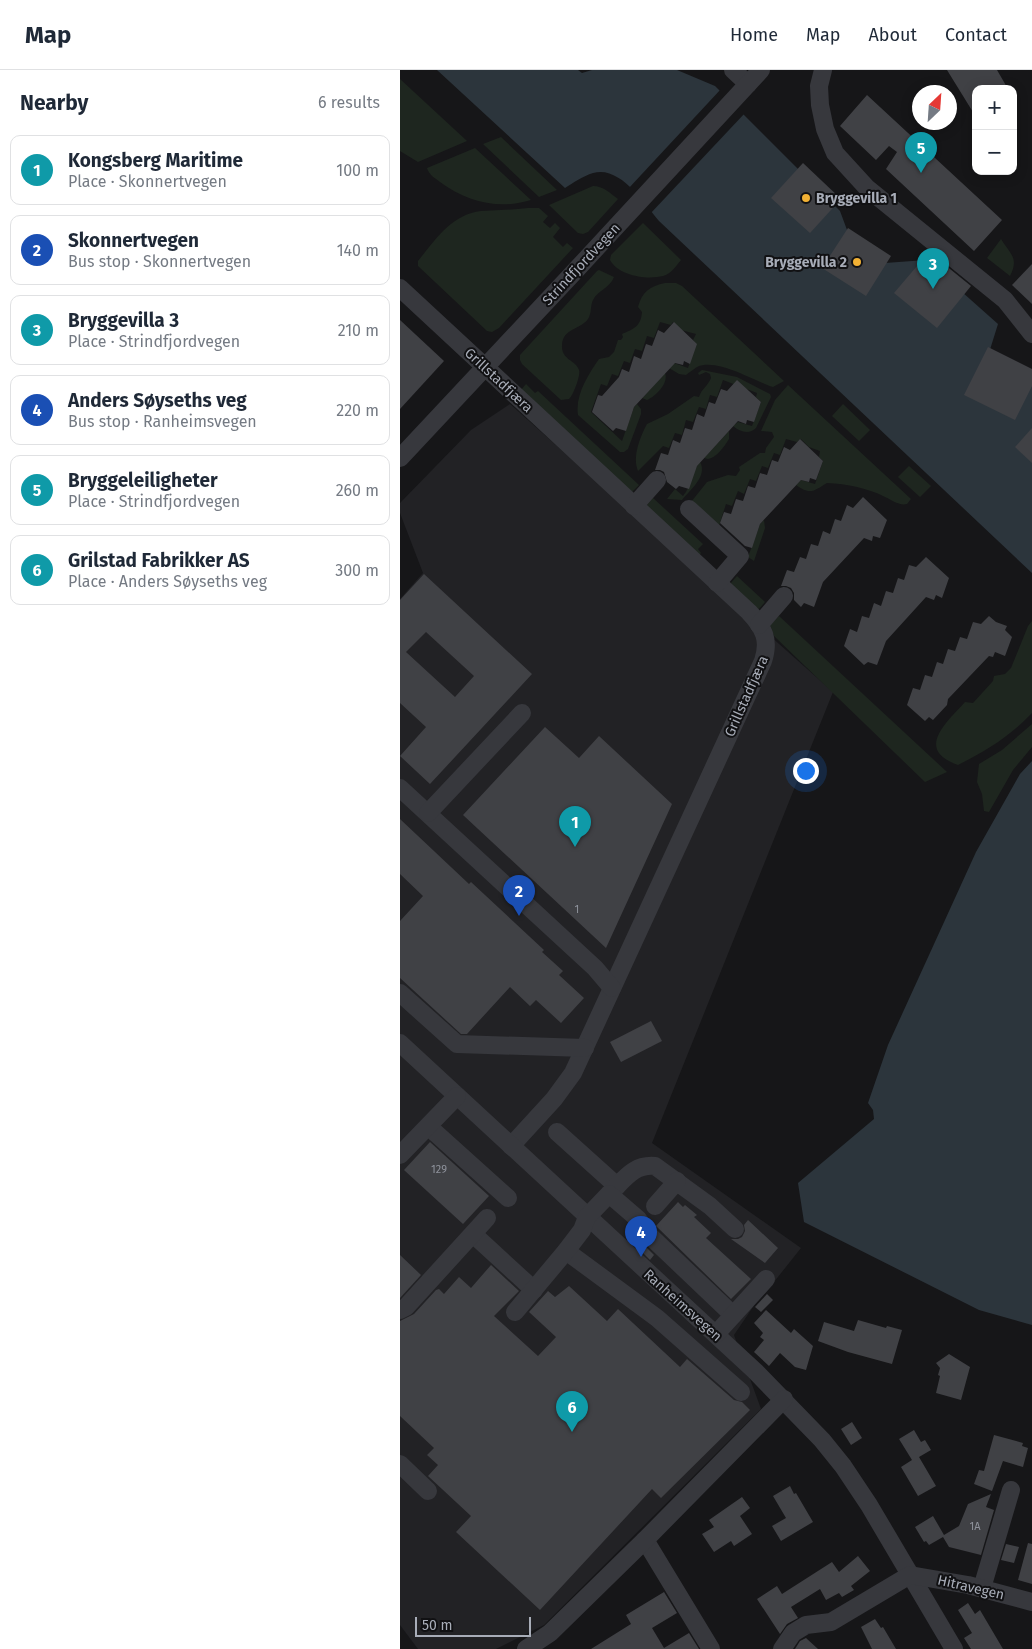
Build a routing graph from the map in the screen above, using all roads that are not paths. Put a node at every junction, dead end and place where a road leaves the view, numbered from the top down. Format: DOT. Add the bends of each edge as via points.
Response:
graph roads {
  1 [pos="733,70"];
  2 [pos="761,70"];
  3 [pos="823,70"];
  4 [pos="748,84"];
  5 [pos="400,288"];
  6 [pos="1032,334"];
  7 [pos="485,367"];
  8 [pos="400,458"];
  9 [pos="657,480"];
  10 [pos="634,506"];
  11 [pos="689,509"];
  12 [pos="717,583"];
  13 [pos="784,596"];
  14 [pos="760,625"];
  15 [pos="522,713"];
  16 [pos="400,788"];
  17 [pos="428,813"];
  18 [pos="612,988"];
  19 [pos="400,993"];
  20 [pos="400,1043"];
  21 [pos="585,1048"];
  22 [pos="457,1096"];
  23 [pos="429,1127"];
  24 [pos="557,1132"];
  25 [pos="511,1146"];
  26 [pos="401,1153"];
  27 [pos="677,1181"];
  28 [pos="613,1190"];
  29 [pos="508,1198"];
  30 [pos="654,1206"];
  31 [pos="587,1217"];
  32 [pos="486,1218"];
  33 [pos="735,1229"];
  34 [pos="473,1234"];
  35 [pos="566,1251"];
  36 [pos="766,1279"];
  37 [pos="534,1290"];
  38 [pos="400,1310"];
  39 [pos="515,1312"];
  40 [pos="733,1316"];
  41 [pos="716,1334"];
  42 [pos="741,1392"];
  43 [pos="784,1399"];
  44 [pos="400,1464"];
  45 [pos="1011,1490"];
  46 [pos="428,1491"];
  47 [pos="645,1540"];
  48 [pos="910,1575"];
  49 [pos="982,1588"];
  50 [pos="1032,1602"];
  51 [pos="526,1649"];
  52 [pos="711,1649"];
  53 [pos="782,1649"];
  54 [pos="954,1649"];
  1 -- 4 [label="street"];
  2 -- 4 [label="street, Strindfjordvegen"];
  3 -- 6 [label="street" via="819,86 820,105 825,129 836,154 867,188 1005,300"];
  4 -- 7 [label="street, Strindfjordvegen"];
  5 -- 7 [label="street, Grillstadfjæra"];
  7 -- 8 [label="street, Strindfjordvegen"];
  7 -- 10 [label="street, Grillstadfjæra"];
  9 -- 10 [label="street"];
  10 -- 12 [label="street, Grillstadfjæra"];
  11 -- 12 [label="street" via="740,556"];
  12 -- 14 [label="street, Grillstadfjæra"];
  13 -- 14 [label="street"];
  14 -- 18 [label="street, Grillstadfjæra" via="767,642 763,661"];
  15 -- 17 [label="street"];
  16 -- 17 [label="street"];
  17 -- 18 [label="street" via="590,962"];
  18 -- 21 [label="street, Grillstadfjæra"];
  19 -- 21 [label="street" via="457,1044"];
  20 -- 22 [label="street, Ranheimsvegen"];
  21 -- 25 [label="street, Grillstadfjæra" via="573,1073 554,1099"];
  22 -- 23 [label="street"];
  22 -- 25 [label="street, Ranheimsvegen"];
  23 -- 26 [label="street"];
  23 -- 29 [label="street"];
  24 -- 28 [label="street"];
  25 -- 31 [label="street, Ranheimsvegen"];
  27 -- 28 [label="street" via="655,1166 646,1165 636,1168"];
  27 -- 30 [label="street"];
  27 -- 33 [label="street"];
  28 -- 31 [label="street"];
  28 -- 40 [label="street" via="649,1235"];
  31 -- 35 [label="street" via="582,1230"];
  31 -- 41 [label="street, Ranheimsvegen"];
  32 -- 34 [label="street"];
  34 -- 37 [label="street"];
  34 -- 38 [label="street"];
  35 -- 37 [label="street"];
  35 -- 42 [label="street" via="657,1318"];
  36 -- 40 [label="street"];
  37 -- 39 [label="street"];
  40 -- 41 [label="street"];
  41 -- 43 [label="street, Ranheimsvegen"];
  43 -- 47 [label="street"];
  43 -- 48 [label="street, Ranheimsvegen" via="843,1466"];
  44 -- 46 [label="street"];
  45 -- 49 [label="street"];
  47 -- 51 [label="street" via="550,1633"];
  47 -- 52 [label="street"];
  48 -- 49 [label="street, Hitravegen"];
  48 -- 53 [label="street" via="831,1622 806,1626 793,1633"];
  48 -- 54 [label="street, Ranheimsvegen"];
  49 -- 50 [label="street, Hitravegen"];
}
